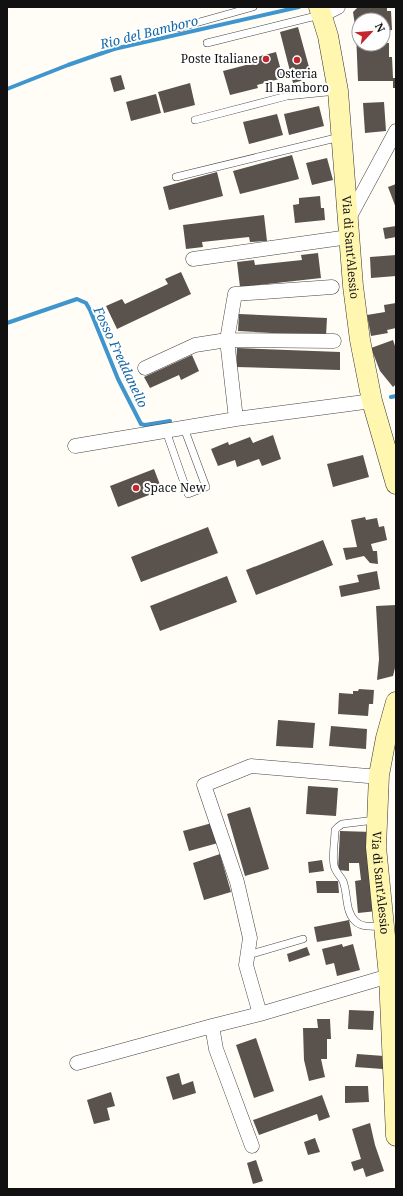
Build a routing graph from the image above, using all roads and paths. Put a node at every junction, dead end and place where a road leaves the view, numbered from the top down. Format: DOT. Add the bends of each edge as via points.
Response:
graph roads {
  1 [pos="253,7"];
  2 [pos="326,10"];
  3 [pos="178,28"];
  4 [pos="207,43"];
  5 [pos="338,91"];
  6 [pos="195,120"];
  7 [pos="396,130"];
  8 [pos="342,137"];
  9 [pos="176,177"];
  10 [pos="348,229"];
  11 [pos="193,260"];
  12 [pos="332,287"];
  13 [pos="227,340"];
  14 [pos="334,342"];
  15 [pos="145,368"];
  16 [pos="372,401"];
  17 [pos="236,420"];
  18 [pos="184,428"];
  19 [pos="166,431"];
  20 [pos="75,446"];
  21 [pos="396,484"];
  22 [pos="396,702"];
  23 [pos="379,775"];
  24 [pos="377,819"];
  25 [pos="384,926"];
  26 [pos="303,939"];
  27 [pos="248,955"];
  28 [pos="389,976"];
  29 [pos="260,1014"];
  30 [pos="212,1026"];
  31 [pos="77,1063"];
  32 [pos="396,1136"];
  33 [pos="252,1146"];
  1 -- 3 [label="lane"];
  2 -- 4 [label="lane"];
  2 -- 5 [label="street, Via di Sant'Alessio"];
  5 -- 6 [label="lane" via="287,96"];
  5 -- 8 [label="street, Via di Sant'Alessio"];
  7 -- 10 [label="street"];
  8 -- 9 [label="lane"];
  8 -- 10 [label="street, Via di Sant'Alessio"];
  10 -- 11 [label="street"];
  10 -- 16 [label="street, Via di Sant'Alessio" via="360,340"];
  12 -- 13 [label="street" via="235,294"];
  13 -- 14 [label="street"];
  13 -- 15 [label="street" via="195,345"];
  13 -- 17 [label="street"];
  16 -- 17 [label="street"];
  16 -- 21 [label="street, Via di Sant'Alessio"];
  17 -- 18 [label="street"];
  18 -- 19 [label="street"];
  18 -- 19 [label="lane" via="206,487 188,494"];
  19 -- 20 [label="street"];
  22 -- 23 [label="street, Via di Sant'Alessio"];
  23 -- 24 [label="street, Via di Sant'Alessio"];
  23 -- 27 [label="street" via="252,766 204,785 237,882 250,938"];
  24 -- 25 [label="street, Via di Sant'Alessio" via="376,847"];
  24 -- 25 [label="lane" via="338,826 335,830 334,865 346,890 349,912 356,922 362,926"];
  25 -- 28 [label="street, Via di Sant'Alessio"];
  26 -- 27 [label="lane"];
  27 -- 29 [label="street" via="246,966"];
  28 -- 29 [label="street"];
  28 -- 32 [label="street, Via di Sant'Alessio"];
  29 -- 30 [label="street"];
  30 -- 31 [label="street"];
  30 -- 33 [label="street" via="216,1048"];
}
